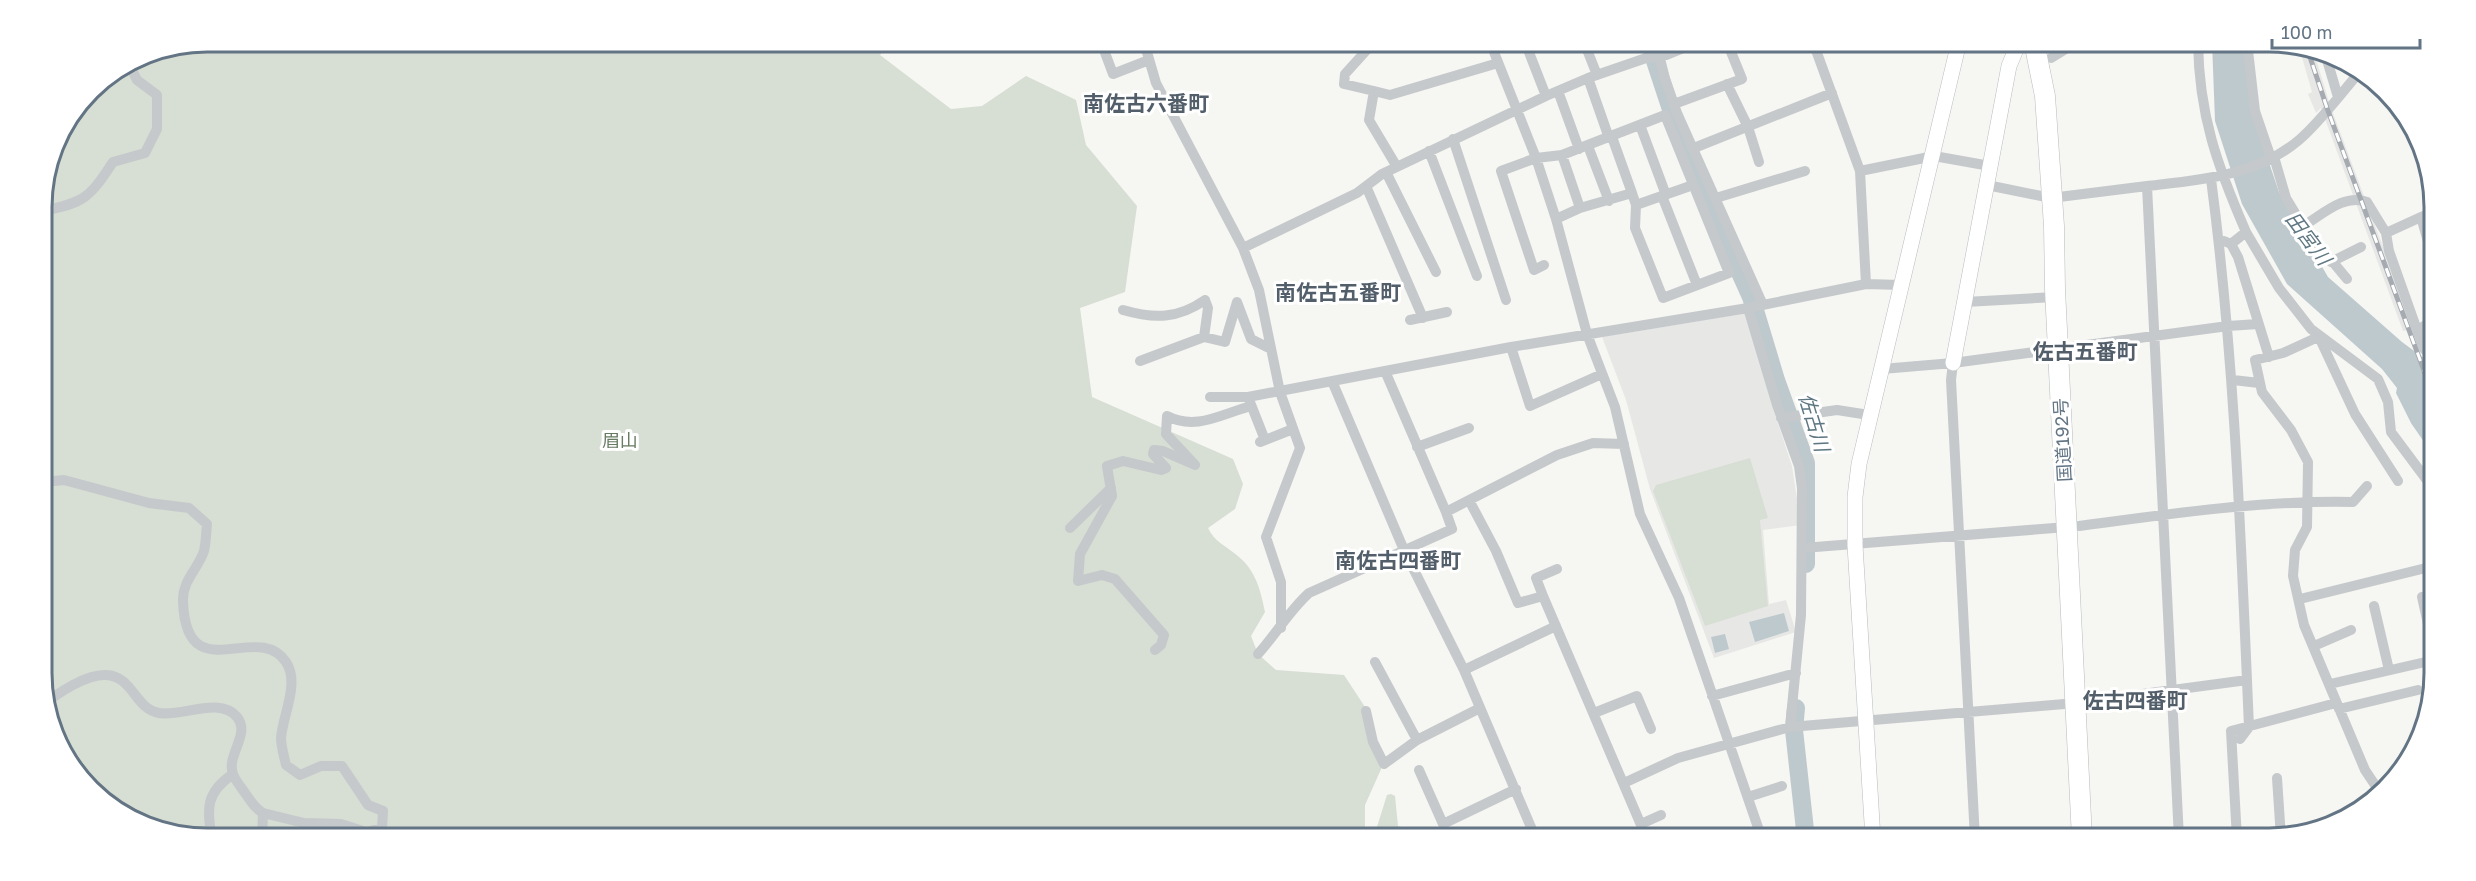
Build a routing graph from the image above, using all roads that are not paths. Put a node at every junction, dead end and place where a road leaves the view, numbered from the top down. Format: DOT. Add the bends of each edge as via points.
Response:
graph roads {
  1 [pos="1105,53"];
  2 [pos="1147,53"];
  3 [pos="1364,53"];
  4 [pos="1494,53"];
  5 [pos="1529,53"];
  6 [pos="1587,53"];
  7 [pos="1652,53"];
  8 [pos="1655,53"];
  9 [pos="1666,53"];
  10 [pos="1731,53"];
  11 [pos="1817,53"];
  12 [pos="1957,53"];
  13 [pos="2014,53"];
  14 [pos="2037,53"];
  15 [pos="2050,53"];
  16 [pos="2198,53"];
  17 [pos="2248,53"];
  18 [pos="1654,57"];
  19 [pos="1149,60"];
  20 [pos="1498,63"];
  21 [pos="2328,64"];
  22 [pos="133,72"];
  23 [pos="1592,77"];
  24 [pos="2354,79"];
  25 [pos="1727,84"];
  26 [pos="1374,91"];
  27 [pos="1558,91"];
  28 [pos="1832,93"];
  29 [pos="1546,96"];
  30 [pos="2338,97"];
  31 [pos="1674,104"];
  32 [pos="1517,109"];
  33 [pos="1640,125"];
  34 [pos="1748,127"];
  35 [pos="1610,138"];
  36 [pos="1453,139"];
  37 [pos="1583,147"];
  38 [pos="1694,148"];
  39 [pos="1429,151"];
  40 [pos="1562,155"];
  41 [pos="1934,156"];
  42 [pos="1536,158"];
  43 [pos="2272,158"];
  44 [pos="1759,162"];
  45 [pos="1990,166"];
  46 [pos="1397,167"];
  47 [pos="1805,171"];
  48 [pos="1860,171"];
  49 [pos="1386,172"];
  50 [pos="2220,176"];
  51 [pos="1693,185"];
  52 [pos="1987,185"];
  53 [pos="1366,186"];
  54 [pos="2147,186"];
  55 [pos="1632,193"];
  56 [pos="1664,195"];
  57 [pos="1716,198"];
  58 [pos="2056,198"];
  59 [pos="1609,201"];
  60 [pos="1636,205"];
  61 [pos="1580,208"];
  62 [pos="53,209"];
  63 [pos="2424,216"];
  64 [pos="2421,217"];
  65 [pos="1556,219"];
  66 [pos="2303,226"];
  67 [pos="2424,228"];
  68 [pos="2246,232"];
  69 [pos="2386,233"];
  70 [pos="2219,238"];
  71 [pos="2230,244"];
  72 [pos="2361,247"];
  73 [pos="1243,248"];
  74 [pos="2331,262"];
  75 [pos="1435,264"];
  76 [pos="1544,266"];
  77 [pos="1738,269"];
  78 [pos="1477,276"];
  79 [pos="2347,279"];
  80 [pos="1866,284"];
  81 [pos="1697,285"];
  82 [pos="1901,285"];
  83 [pos="2055,297"];
  84 [pos="1506,300"];
  85 [pos="1965,302"];
  86 [pos="1755,306"];
  87 [pos="1123,310"];
  88 [pos="1448,312"];
  89 [pos="1423,318"];
  90 [pos="1410,320"];
  91 [pos="2258,324"];
  92 [pos="2228,326"];
  93 [pos="2424,326"];
  94 [pos="2417,330"];
  95 [pos="1587,334"];
  96 [pos="2154,336"];
  97 [pos="1204,337"];
  98 [pos="2318,337"];
  99 [pos="1511,347"];
  100 [pos="2064,348"];
  101 [pos="1271,349"];
  102 [pos="2424,349"];
  103 [pos="2269,357"];
  104 [pos="1140,361"];
  105 [pos="1953,363"];
  106 [pos="1882,369"];
  107 [pos="1385,371"];
  108 [pos="1602,374"];
  109 [pos="1332,381"];
  110 [pos="2233,381"];
  111 [pos="2259,383"];
  112 [pos="1280,392"];
  113 [pos="1210,397"];
  114 [pos="1249,401"];
  115 [pos="1869,415"];
  116 [pos="1787,416"];
  117 [pos="1469,428"];
  118 [pos="1293,429"];
  119 [pos="1624,444"];
  120 [pos="1417,447"];
  121 [pos="2424,476"];
  122 [pos="53,481"];
  123 [pos="2398,481"];
  124 [pos="2367,486"];
  125 [pos="1111,488"];
  126 [pos="2308,501"];
  127 [pos="1470,502"];
  128 [pos="2239,506"];
  129 [pos="1446,512"];
  130 [pos="2163,515"];
  131 [pos="2073,527"];
  132 [pos="1070,528"];
  133 [pos="1959,537"];
  134 [pos="1855,545"];
  135 [pos="1806,548"];
  136 [pos="1404,550"];
  137 [pos="2424,568"];
  138 [pos="1557,569"];
  139 [pos="1542,596"];
  140 [pos="2422,597"];
  141 [pos="2300,599"];
  142 [pos="2374,606"];
  143 [pos="2424,606"];
  144 [pos="1556,626"];
  145 [pos="1281,628"];
  146 [pos="2351,630"];
  147 [pos="2314,646"];
  148 [pos="1155,650"];
  149 [pos="1258,654"];
  150 [pos="1375,662"];
  151 [pos="2424,662"];
  152 [pos="1464,670"];
  153 [pos="2389,670"];
  154 [pos="1796,673"];
  155 [pos="2247,680"];
  156 [pos="2330,684"];
  157 [pos="2418,690"];
  158 [pos="2172,691"];
  159 [pos="1712,696"];
  160 [pos="54,698"];
  161 [pos="2081,702"];
  162 [pos="2338,706"];
  163 [pos="1480,708"];
  164 [pos="1366,711"];
  165 [pos="1594,713"];
  166 [pos="1969,713"];
  167 [pos="1867,721"];
  168 [pos="1652,722"];
  169 [pos="1793,726"];
  170 [pos="2250,727"];
  171 [pos="2240,739"];
  172 [pos="1417,740"];
  173 [pos="1728,743"];
  174 [pos="1419,770"];
  175 [pos="233,774"];
  176 [pos="2277,778"];
  177 [pos="1624,783"];
  178 [pos="2376,785"];
  179 [pos="1782,786"];
  180 [pos="1516,789"];
  181 [pos="1748,797"];
  182 [pos="263,813"];
  183 [pos="1661,815"];
  184 [pos="1641,824"];
  185 [pos="210,828"];
  186 [pos="262,828"];
  187 [pos="354,828"];
  188 [pos="382,828"];
  189 [pos="1532,828"];
  190 [pos="1643,828"];
  191 [pos="1758,828"];
  192 [pos="1872,828"];
  193 [pos="1974,828"];
  194 [pos="2082,828"];
  195 [pos="2094,828"];
  196 [pos="2178,828"];
  197 [pos="2236,828"];
  198 [pos="2281,828"];
  1 -- 19 [label="street" via="1113,74"];
  2 -- 19 [label="street"];
  3 -- 26 [label="street" via="1345,74 1344,84"];
  4 -- 20 [label="street"];
  5 -- 29 [label="street"];
  6 -- 23 [label="street"];
  7 -- 18 [label="street"];
  8 -- 18 [label="street"];
  9 -- 18 [label="street"];
  10 -- 25 [label="street" via="1742,79"];
  11 -- 28 [label="street"];
  12 -- 41 [label="street"];
  13 -- 45 [label="street"];
  14 -- 58 [label="highway, 国道192号" via="2044,80"];
  15 -- 58 [label="highway, 国道192号" via="2057,91"];
  16 -- 50 [label="street" via="2199,87"];
  17 -- 43 [label="street" via="2255,111"];
  18 -- 23 [label="street"];
  18 -- 31 [label="street"];
  19 -- 73 [label="street" via="1156,83"];
  20 -- 26 [label="street" via="1390,95"];
  20 -- 32 [label="street"];
  21 -- 30 [label="street"];
  22 -- 62 [label="street" via="136,80 157,95 158,129 145,153 113,162 93,193"];
  23 -- 27 [label="street"];
  23 -- 35 [label="street"];
  24 -- 30 [label="street"];
  25 -- 31 [label="street"];
  25 -- 34 [label="street"];
  26 -- 46 [label="street" via="1369,120"];
  27 -- 29 [label="street"];
  27 -- 37 [label="street"];
  28 -- 34 [label="street"];
  28 -- 48 [label="street"];
  29 -- 32 [label="street"];
  30 -- 43 [label="street" via="2299,140"];
  31 -- 38 [label="street"];
  32 -- 36 [label="street"];
  32 -- 42 [label="street"];
  33 -- 35 [label="street"];
  33 -- 51 [label="street" via="1665,116"];
  33 -- 56 [label="street"];
  34 -- 38 [label="street"];
  34 -- 44 [label="street"];
  35 -- 37 [label="street"];
  35 -- 55 [label="street"];
  36 -- 39 [label="street"];
  36 -- 84 [label="street"];
  37 -- 40 [label="street"];
  37 -- 59 [label="street"];
  38 -- 57 [label="street"];
  39 -- 46 [label="street"];
  39 -- 78 [label="street"];
  40 -- 42 [label="street"];
  40 -- 61 [label="street"];
  41 -- 45 [label="street"];
  41 -- 48 [label="street"];
  41 -- 82 [label="street"];
  42 -- 65 [label="street"];
  42 -- 76 [label="street" via="1502,171 1534,270"];
  43 -- 50 [label="street"];
  43 -- 66 [label="street" via="2286,198"];
  45 -- 52 [label="street"];
  46 -- 49 [label="street"];
  47 -- 57 [label="street"];
  48 -- 80 [label="street"];
  49 -- 53 [label="street"];
  49 -- 75 [label="street" via="1413,213"];
  50 -- 54 [label="street"];
  50 -- 68 [label="street"];
  50 -- 70 [label="street"];
  51 -- 56 [label="street"];
  51 -- 77 [label="street"];
  52 -- 58 [label="street"];
  52 -- 85 [label="street"];
  53 -- 73 [label="street"];
  53 -- 89 [label="street"];
  54 -- 58 [label="street"];
  54 -- 96 [label="street"];
  55 -- 59 [label="street"];
  55 -- 60 [label="street"];
  56 -- 60 [label="street"];
  56 -- 81 [label="street"];
  57 -- 77 [label="street"];
  58 -- 83 [label="highway, 国道192号"];
  58 -- 100 [label="highway, 国道192号"];
  59 -- 61 [label="street"];
  60 -- 81 [label="street" via="1635,228 1663,298"];
  61 -- 65 [label="street"];
  63 -- 64 [label="street"];
  64 -- 67 [label="street"];
  64 -- 69 [label="street"];
  65 -- 95 [label="street"];
  66 -- 69 [label="street" via="2354,199 2367,202"];
  66 -- 74 [label="street"];
  68 -- 71 [label="street"];
  68 -- 98 [label="street" via="2279,288"];
  69 -- 94 [label="street"];
  70 -- 71 [label="street"];
  70 -- 92 [label="street"];
  71 -- 91 [label="street" via="2251,291"];
  72 -- 74 [label="street"];
  73 -- 101 [label="street" via="1259,290"];
  74 -- 79 [label="street"];
  77 -- 81 [label="street"];
  77 -- 86 [label="street"];
  80 -- 82 [label="street"];
  80 -- 86 [label="street"];
  82 -- 106 [label="street"];
  83 -- 85 [label="street"];
  83 -- 100 [label="highway, 国道192号"];
  85 -- 105 [label="street"];
  86 -- 95 [label="street"];
  86 -- 116 [label="street"];
  87 -- 97 [label="street" via="1150,318 1189,312 1205,300 1208,308"];
  88 -- 89 [label="street"];
  89 -- 90 [label="street"];
  91 -- 92 [label="street"];
  91 -- 103 [label="street"];
  92 -- 96 [label="street"];
  92 -- 110 [label="street"];
  93 -- 94 [label="street"];
  94 -- 102 [label="street"];
  95 -- 99 [label="street"];
  95 -- 108 [label="street"];
  96 -- 100 [label="street"];
  96 -- 130 [label="street"];
  97 -- 101 [label="street" via="1225,342 1237,303 1251,339"];
  97 -- 104 [label="street"];
  98 -- 103 [label="street"];
  98 -- 121 [label="street" via="2378,379 2388,402 2391,432"];
  98 -- 123 [label="street" via="2355,414"];
  99 -- 107 [label="street"];
  99 -- 108 [label="street" via="1530,406"];
  100 -- 105 [label="street"];
  100 -- 131 [label="highway, 国道192号"];
  101 -- 112 [label="street"];
  103 -- 111 [label="street" via="2255,360"];
  105 -- 106 [label="street"];
  105 -- 133 [label="street"];
  106 -- 115 [label="street"];
  107 -- 109 [label="street"];
  107 -- 120 [label="street"];
  108 -- 119 [label="street"];
  109 -- 112 [label="street"];
  109 -- 136 [label="street"];
  110 -- 111 [label="street"];
  110 -- 128 [label="street"];
  111 -- 126 [label="street" via="2308,462"];
  112 -- 114 [label="street"];
  112 -- 118 [label="street"];
  113 -- 114 [label="street"];
  114 -- 118 [label="street" via="1262,441"];
  114 -- 125 [label="street" via="1201,422 1182,424 1167,416 1166,434 1195,465 1154,450 1153,454 1166,468 1123,461 1107,466"];
  115 -- 116 [label="street" via="1838,410"];
  115 -- 134 [label="street" via="1855,497"];
  116 -- 135 [label="street" via="1799,466"];
  117 -- 120 [label="street"];
  118 -- 145 [label="street" via="1300,448 1266,537 1281,582"];
  119 -- 127 [label="street" via="1593,443 1557,455"];
  119 -- 159 [label="street" via="1640,514 1679,598"];
  120 -- 129 [label="street"];
  122 -- 188 [label="street" via="64,480 149,503 189,508 207,524 204,552 189,577 183,599 188,634 203,647 225,652 244,646 270,649 286,661 292,678 281,739 286,765 300,775 321,765 342,766 368,805 383,811"];
  124 -- 126 [label="street" via="2352,502"];
  125 -- 132 [label="street"];
  125 -- 148 [label="street" via="1112,496 1080,554 1078,581 1102,575 1115,579 1164,635"];
  126 -- 128 [label="street"];
  126 -- 141 [label="street" via="2307,527 2295,550 2293,576"];
  127 -- 129 [label="street"];
  127 -- 139 [label="street" via="1518,603"];
  128 -- 130 [label="street"];
  128 -- 155 [label="street"];
  129 -- 136 [label="street" via="1452,529"];
  130 -- 131 [label="street"];
  130 -- 158 [label="street"];
  131 -- 133 [label="street"];
  131 -- 161 [label="highway, 国道192号"];
  133 -- 134 [label="street"];
  133 -- 166 [label="street"];
  134 -- 135 [label="street"];
  134 -- 167 [label="street"];
  135 -- 154 [label="street"];
  136 -- 145 [label="street" via="1309,593 1290,610"];
  136 -- 152 [label="street"];
  137 -- 141 [label="street"];
  138 -- 139 [label="street" via="1536,578"];
  139 -- 144 [label="street"];
  140 -- 143 [label="street"];
  141 -- 147 [label="street" via="2304,625"];
  142 -- 153 [label="street"];
  144 -- 152 [label="street"];
  144 -- 165 [label="street"];
  145 -- 149 [label="street"];
  146 -- 147 [label="street"];
  147 -- 156 [label="street"];
  150 -- 172 [label="street"];
  151 -- 153 [label="street"];
  152 -- 163 [label="street"];
  153 -- 156 [label="street"];
  154 -- 159 [label="street"];
  154 -- 169 [label="street"];
  155 -- 158 [label="street"];
  155 -- 170 [label="street"];
  156 -- 162 [label="street"];
  157 -- 162 [label="street"];
  158 -- 161 [label="street"];
  158 -- 196 [label="street"];
  159 -- 173 [label="street"];
  160 -- 175 [label="street" via="93,676 106,675 124,681 150,711 227,709 241,724 231,762"];
  161 -- 166 [label="street"];
  161 -- 194 [label="highway, 国道192号"];
  161 -- 195 [label="highway, 国道192号"];
  162 -- 170 [label="street"];
  162 -- 178 [label="street"];
  163 -- 172 [label="street"];
  163 -- 180 [label="street"];
  164 -- 172 [label="street" via="1373,742 1384,764"];
  165 -- 168 [label="street" via="1637,696"];
  165 -- 177 [label="street"];
  166 -- 167 [label="street"];
  166 -- 193 [label="street"];
  167 -- 169 [label="street"];
  167 -- 192 [label="street"];
  169 -- 173 [label="street"];
  170 -- 171 [label="street"];
  170 -- 197 [label="street" via="2231,731"];
  173 -- 177 [label="street" via="1678,758"];
  173 -- 181 [label="street"];
  174 -- 180 [label="street" via="1443,824"];
  175 -- 182 [label="street" via="255,808"];
  175 -- 185 [label="street" via="220,783 209,803"];
  176 -- 198 [label="street"];
  177 -- 184 [label="street"];
  179 -- 181 [label="street"];
  180 -- 189 [label="street"];
  181 -- 191 [label="street"];
  182 -- 186 [label="street"];
  182 -- 187 [label="street" via="304,824"];
  183 -- 184 [label="street"];
  184 -- 190 [label="street"];
}
